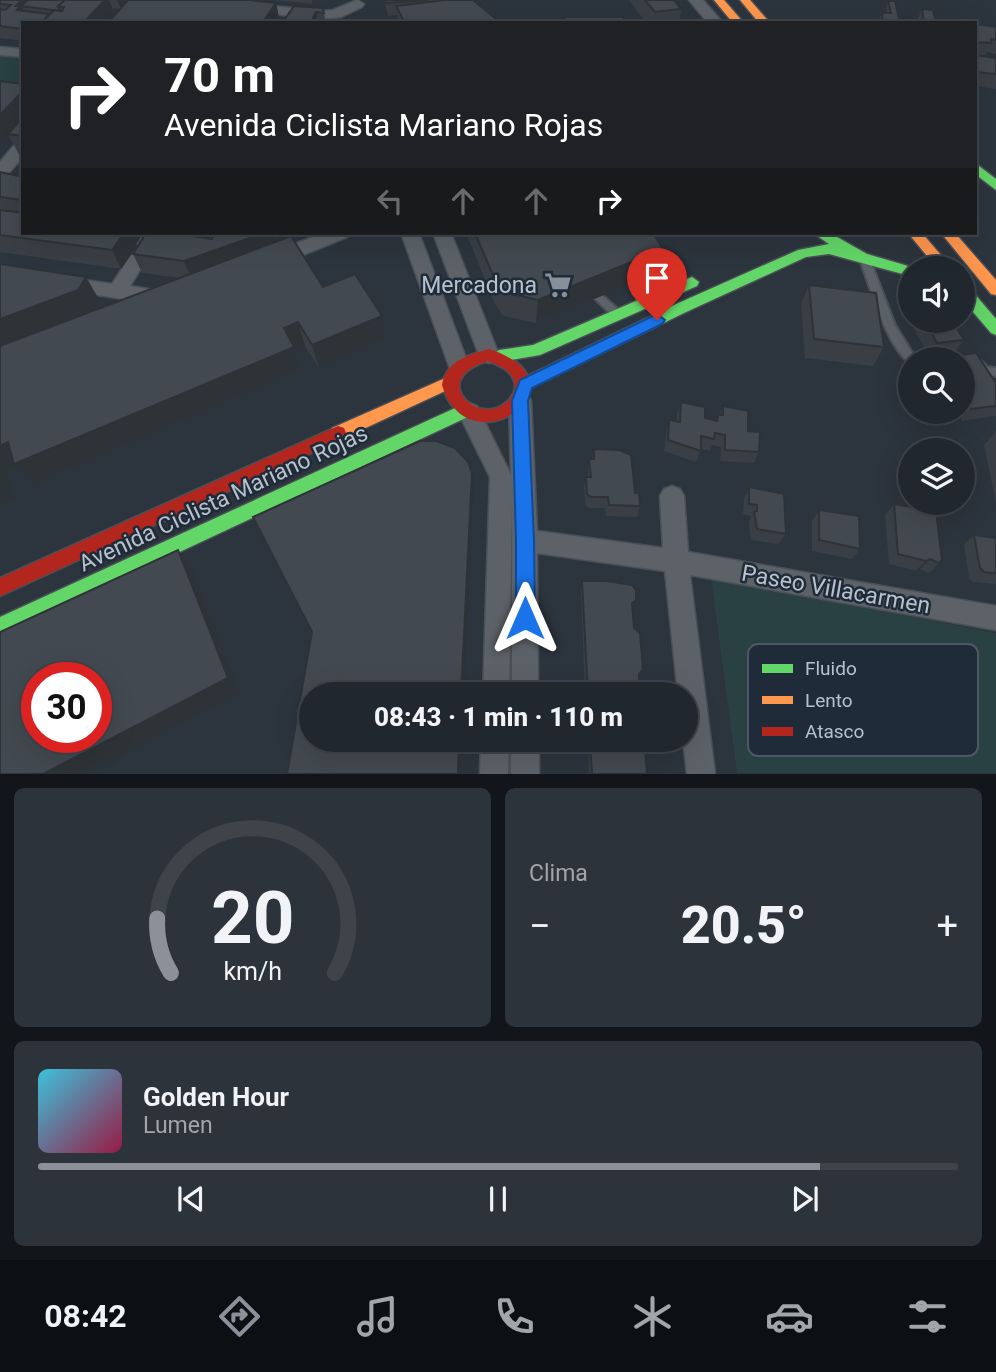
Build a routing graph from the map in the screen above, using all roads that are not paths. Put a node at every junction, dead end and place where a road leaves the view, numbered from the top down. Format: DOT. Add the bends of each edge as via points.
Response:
graph roads {
  1 [pos="331,0"];
  2 [pos="696,0"];
  3 [pos="719,0"];
  4 [pos="745,0"];
  5 [pos="234,6"];
  6 [pos="358,6"];
  7 [pos="295,18"];
  8 [pos="338,19"];
  9 [pos="714,21"];
  10 [pos="737,21"];
  11 [pos="763,21"];
  12 [pos="0,51"];
  13 [pos="21,53"];
  14 [pos="21,148"];
  15 [pos="977,165"];
  16 [pos="977,167"];
  17 [pos="996,170"];
  18 [pos="0,173"];
  19 [pos="21,176"];
  20 [pos="996,186"];
  21 [pos="153,235"];
  22 [pos="336,235"];
  23 [pos="411,235"];
  24 [pos="447,235"];
  25 [pos="823,235"];
  26 [pos="917,235"];
  27 [pos="950,235"];
  28 [pos="935,256"];
  29 [pos="967,256"];
  30 [pos="866,260"];
  31 [pos="256,266"];
  32 [pos="975,266"];
  33 [pos="898,268"];
  34 [pos="712,273"];
  35 [pos="593,277"];
  36 [pos="39,281"];
  37 [pos="996,290"];
  38 [pos="117,292"];
  39 [pos="975,304"];
  40 [pos="131,314"];
  41 [pos="618,315"];
  42 [pos="996,329"];
  43 [pos="902,347"];
  44 [pos="494,356"];
  45 [pos="975,363"];
  46 [pos="996,372"];
  47 [pos="454,374"];
  48 [pos="523,392"];
  49 [pos="467,411"];
  50 [pos="672,496"];
  51 [pos="499,529"];
  52 [pos="525,540"];
  53 [pos="676,561"];
  54 [pos="0,587"];
  55 [pos="996,618"];
  56 [pos="0,627"];
  57 [pos="496,682"];
  58 [pos="525,682"];
  59 [pos="495,752"];
  60 [pos="525,752"];
  61 [pos="494,774"];
  62 [pos="525,774"];
  63 [pos="701,774"];
  1 -- 8 [label="street"];
  2 -- 9 [label="street"];
  3 -- 10 [label="main road"];
  4 -- 11 [label="main road"];
  5 -- 7 [label="street"];
  6 -- 8 [label="street"];
  7 -- 8 [label="street"];
  12 -- 13 [label="street"];
  14 -- 18 [label="street"];
  15 -- 17 [label="street"];
  16 -- 20 [label="main road"];
  18 -- 19 [label="street"];
  21 -- 38 [label="street"];
  22 -- 31 [label="street"];
  23 -- 47 [label="street"];
  24 -- 44 [label="street"];
  25 -- 30 [label="main road"];
  26 -- 28 [label="main road"];
  27 -- 29 [label="main road"];
  30 -- 33 [label="main road"];
  30 -- 43 [label="lane"];
  30 -- 48 [label="main road" via="829,249 803,253 679,309"];
  32 -- 37 [label="main road"];
  34 -- 41 [label="main road"];
  35 -- 41 [label="lane" via="580,282"];
  36 -- 38 [label="street"];
  38 -- 40 [label="street" via="176,297"];
  39 -- 42 [label="main road"];
  41 -- 44 [label="main road" via="535,351"];
  44 -- 47 [label="main road" via="467,360"];
  44 -- 48 [label="main road" via="518,367"];
  45 -- 46 [label="lane" via="984,371"];
  47 -- 49 [label="main road" via="453,398"];
  47 -- 54 [label="main road, Avenida Ciclista Mariano Rojas"];
  48 -- 49 [label="main road" via="506,412"];
  48 -- 52 [label="street"];
  49 -- 51 [label="street" via="500,477"];
  49 -- 56 [label="main road, Avenida Ciclista Mariano Rojas"];
  50 -- 53 [label="street"];
  51 -- 52 [label="lane"];
  51 -- 57 [label="street"];
  52 -- 53 [label="street, Paseo Villacarmen"];
  52 -- 58 [label="street"];
  53 -- 55 [label="street, Paseo Villacarmen"];
  53 -- 63 [label="street"];
  59 -- 61 [label="street"];
  60 -- 62 [label="street"];
}
